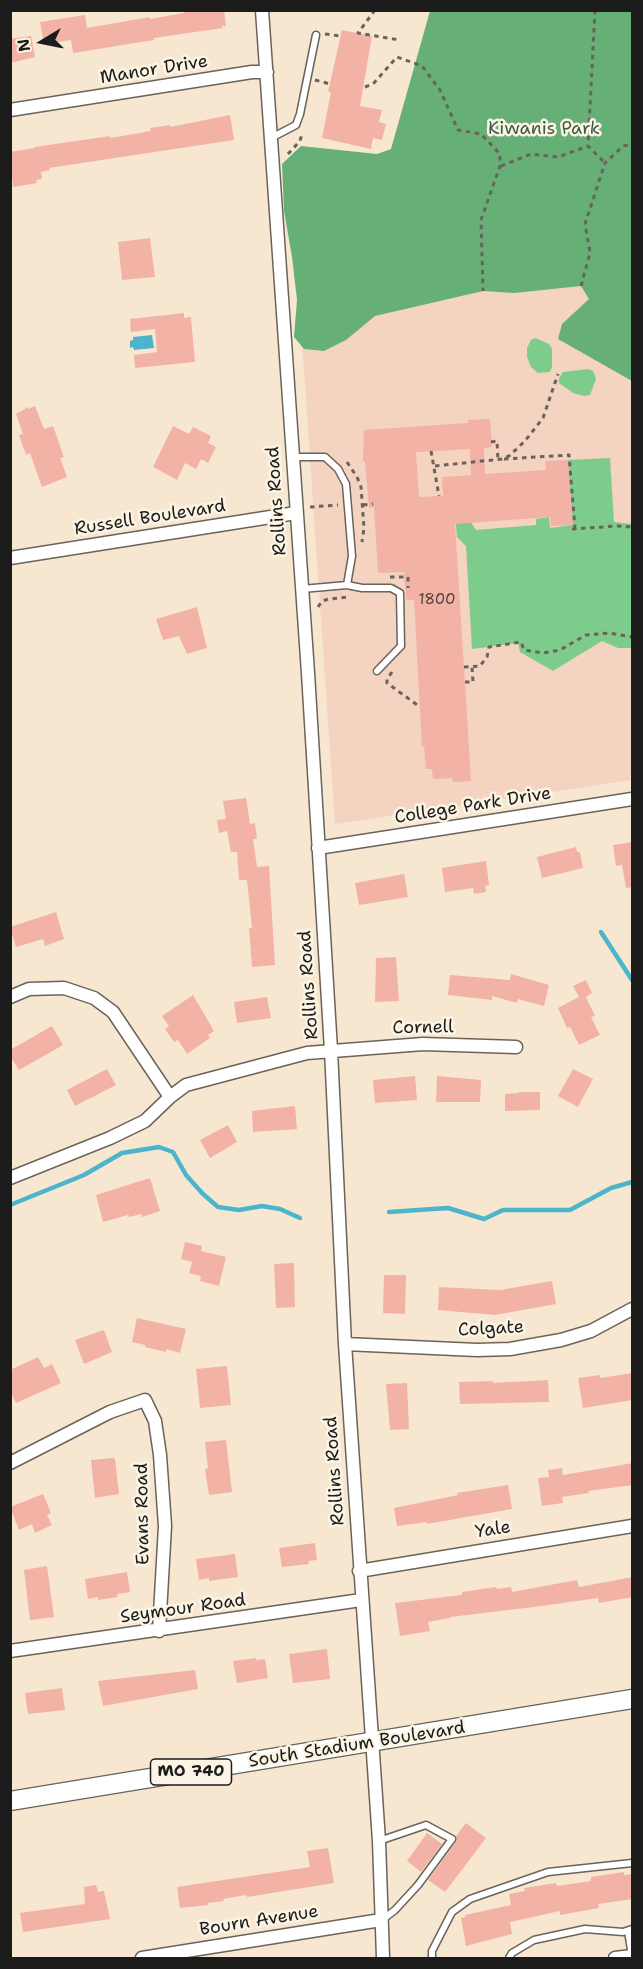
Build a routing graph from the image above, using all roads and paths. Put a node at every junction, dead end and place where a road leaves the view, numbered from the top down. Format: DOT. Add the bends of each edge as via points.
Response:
graph roads {
  1 [pos="262,10"];
  2 [pos="375,10"];
  3 [pos="596,10"];
  4 [pos="325,33"];
  5 [pos="316,35"];
  6 [pos="341,36"];
  7 [pos="400,39"];
  8 [pos="267,72"];
  9 [pos="364,87"];
  10 [pos="10,110"];
  11 [pos="271,138"];
  12 [pos="633,144"];
  13 [pos="588,146"];
  14 [pos="605,163"];
  15 [pos="500,166"];
  16 [pos="581,286"];
  17 [pos="483,291"];
  18 [pos="558,374"];
  19 [pos="491,442"];
  20 [pos="431,451"];
  21 [pos="292,457"];
  22 [pos="500,460"];
  23 [pos="435,466"];
  24 [pos="440,496"];
  25 [pos="373,504"];
  26 [pos="362,505"];
  27 [pos="338,506"];
  28 [pos="310,507"];
  29 [pos="296,513"];
  30 [pos="633,527"];
  31 [pos="10,558"];
  32 [pos="347,585"];
  33 [pos="301,589"];
  34 [pos="356,597"];
  35 [pos="318,607"];
  36 [pos="633,637"];
  37 [pos="464,667"];
  38 [pos="472,667"];
  39 [pos="377,670"];
  40 [pos="465,682"];
  41 [pos="633,799"];
  42 [pos="318,848"];
  43 [pos="10,997"];
  44 [pos="516,1047"];
  45 [pos="331,1050"];
  46 [pos="170,1097"];
  47 [pos="10,1178"];
  48 [pos="633,1310"];
  49 [pos="345,1344"];
  50 [pos="10,1463"];
  51 [pos="633,1526"];
  52 [pos="359,1570"];
  53 [pos="361,1600"];
  54 [pos="159,1631"];
  55 [pos="10,1651"];
  56 [pos="633,1699"];
  57 [pos="372,1743"];
  58 [pos="10,1801"];
  59 [pos="379,1841"];
  60 [pos="633,1863"];
  61 [pos="381,1920"];
  62 [pos="630,1930"];
  63 [pos="632,1956"];
  64 [pos="142,1959"];
  65 [pos="383,1959"];
  66 [pos="432,1959"];
  67 [pos="509,1959"];
  68 [pos="615,1959"];
  1 -- 8 [label="street, Rollins Road"];
  2 -- 7 [label="path" via="358,33"];
  3 -- 13 [label="path"];
  4 -- 6 [label="path"];
  5 -- 11 [label="lane" via="296,124"];
  8 -- 10 [label="street, Manor Drive"];
  8 -- 11 [label="street, Rollins Road"];
  9 -- 15 [label="path" via="373,84 397,57 422,66 440,90 458,130 481,134 500,154"];
  11 -- 21 [label="street, Rollins Road"];
  12 -- 14 [label="path" via="623,146"];
  13 -- 14 [label="path"];
  13 -- 15 [label="path" via="558,157 531,154"];
  14 -- 16 [label="path" via="585,224 590,253"];
  15 -- 17 [label="path" via="481,220"];
  18 -- 22 [label="path" via="543,418 525,441"];
  19 -- 22 [label="path" via="497,441"];
  20 -- 23 [label="path"];
  21 -- 29 [label="street, Rollins Road"];
  21 -- 32 [label="lane" via="325,457 346,484 352,556"];
  22 -- 23 [label="path"];
  22 -- 30 [label="path" via="569,455 573,528"];
  23 -- 24 [label="path"];
  25 -- 26 [label="path"];
  27 -- 28 [label="path"];
  29 -- 31 [label="street, Russell Boulevard"];
  29 -- 33 [label="street, Rollins Road"];
  32 -- 33 [label="lane"];
  32 -- 39 [label="lane" via="391,588 400,593 400,646"];
  33 -- 42 [label="street, Rollins Road"];
  34 -- 35 [label="path" via="329,598"];
  36 -- 38 [label="path" via="586,635 560,650 543,653 524,650 521,642 489,647 484,662"];
  37 -- 38 [label="path"];
  38 -- 40 [label="path" via="474,682"];
  41 -- 42 [label="street, College Park Drive"];
  42 -- 45 [label="street, Rollins Road"];
  43 -- 46 [label="street" via="29,989 64,988 94,998 113,1012"];
  44 -- 45 [label="street, Cornell" via="423,1044"];
  45 -- 46 [label="street, Cornell" via="186,1085"];
  45 -- 49 [label="street, Rollins Road"];
  46 -- 47 [label="street, Cornell" via="144,1121"];
  48 -- 49 [label="street, Colgate" via="591,1331 510,1348"];
  49 -- 52 [label="street, Rollins Road"];
  50 -- 54 [label="street, Evans Road" via="110,1412 145,1400 155,1421 165,1526"];
  51 -- 52 [label="street, Yale"];
  52 -- 53 [label="street, Rollins Road"];
  53 -- 54 [label="street, Seymour Road"];
  53 -- 57 [label="street, Rollins Road"];
  54 -- 55 [label="street, Seymour Road"];
  56 -- 57 [label="main road, South Stadium Boulevard / MO 740"];
  57 -- 58 [label="main road, South Stadium Boulevard / MO 740"];
  57 -- 59 [label="street, Rollins Road"];
  59 -- 61 [label="street, Rollins Road"];
  59 -- 61 [label="lane" via="426,1825 452,1839 418,1886"];
  60 -- 66 [label="lane" via="548,1872 470,1899 452,1912 432,1951"];
  61 -- 64 [label="street, Bourn Avenue"];
  61 -- 65 [label="street, Rollins Road"];
  62 -- 63 [label="lane"];
  62 -- 67 [label="lane" via="585,1929 534,1940"];
  63 -- 68 [label="street"];
}
